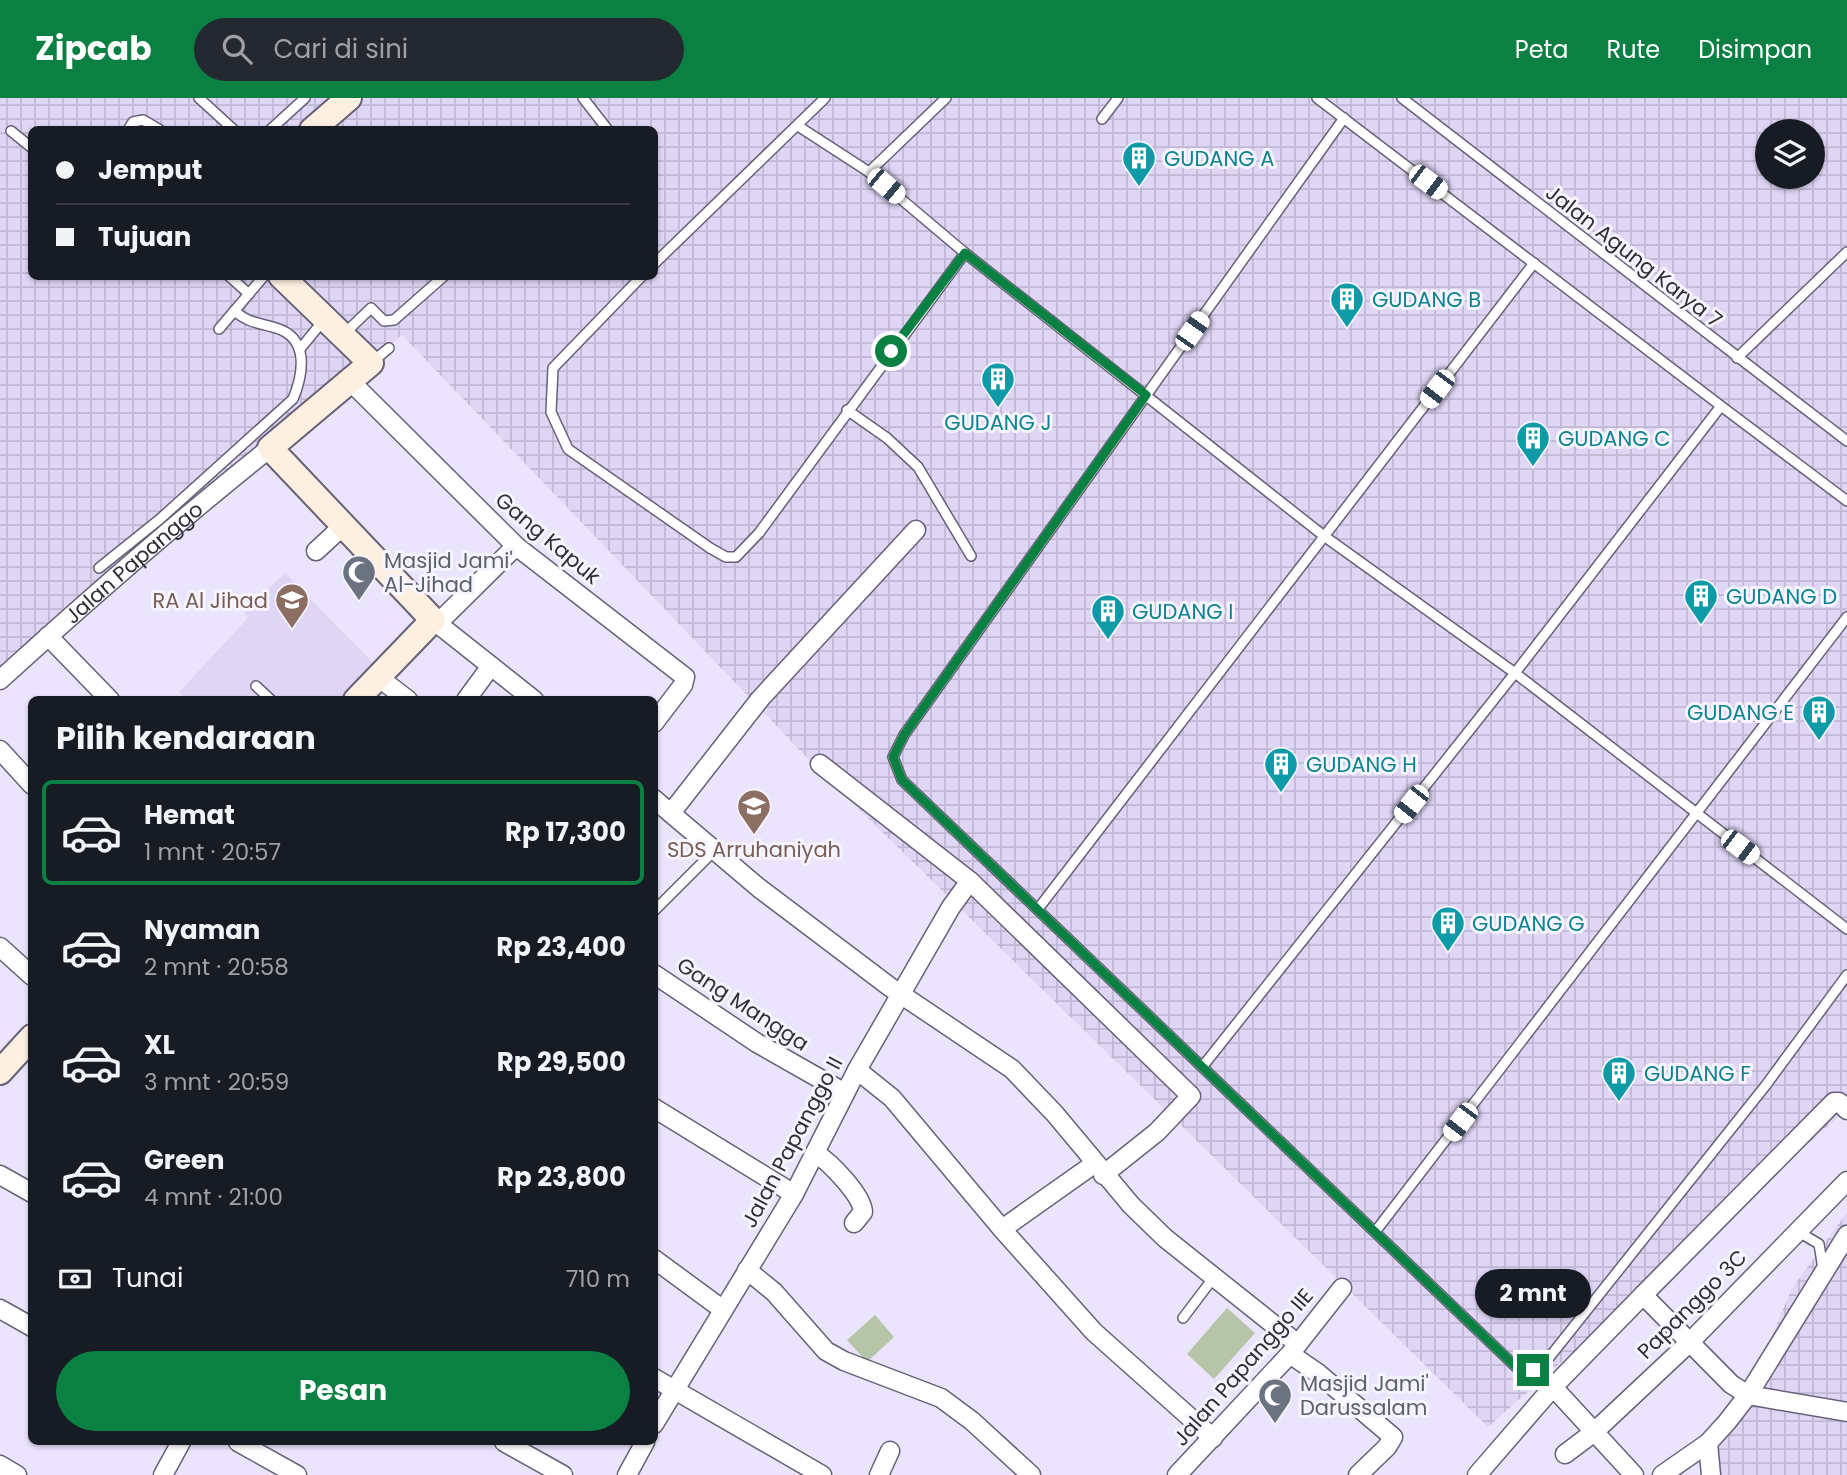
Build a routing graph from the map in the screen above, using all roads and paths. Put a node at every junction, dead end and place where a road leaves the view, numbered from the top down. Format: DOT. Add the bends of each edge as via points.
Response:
graph roads {
  1 [pos="199,98"];
  2 [pos="305,98"];
  3 [pos="349,98"];
  4 [pos="583,98"];
  5 [pos="825,98"];
  6 [pos="946,98"];
  7 [pos="1118,98"];
  8 [pos="1317,98"];
  9 [pos="1403,98"];
  10 [pos="1344,118"];
  11 [pos="1102,119"];
  12 [pos="130,126"];
  13 [pos="153,126"];
  14 [pos="230,126"];
  15 [pos="274,126"];
  16 [pos="317,126"];
  17 [pos="605,126"];
  18 [pos="797,126"];
  19 [pos="11,131"];
  20 [pos="28,145"];
  21 [pos="869,172"];
  22 [pos="1847,252"];
  23 [pos="965,253"];
  24 [pos="658,260"];
  25 [pos="1534,263"];
  26 [pos="233,280"];
  27 [pos="261,280"];
  28 [pos="285,280"];
  29 [pos="439,280"];
  30 [pos="638,280"];
  31 [pos="249,295"];
  32 [pos="234,312"];
  33 [pos="334,328"];
  34 [pos="219,329"];
  35 [pos="300,349"];
  36 [pos="1737,358"];
  37 [pos="351,382"];
  38 [pos="1146,395"];
  39 [pos="1721,406"];
  40 [pos="847,410"];
  41 [pos="1847,441"];
  42 [pos="270,449"];
  43 [pos="1847,501"];
  44 [pos="343,526"];
  45 [pos="916,530"];
  46 [pos="1324,536"];
  47 [pos="516,546"];
  48 [pos="316,551"];
  49 [pos="971,556"];
  50 [pos="99,568"];
  51 [pos="1847,617"];
  52 [pos="435,622"];
  53 [pos="48,636"];
  54 [pos="491,666"];
  55 [pos="1515,673"];
  56 [pos="378,677"];
  57 [pos="0,680"];
  58 [pos="256,687"];
  59 [pos="106,696"];
  60 [pos="266,696"];
  61 [pos="360,696"];
  62 [pos="403,696"];
  63 [pos="469,696"];
  64 [pos="529,696"];
  65 [pos="658,718"];
  66 [pos="0,750"];
  67 [pos="820,764"];
  68 [pos="28,781"];
  69 [pos="658,802"];
  70 [pos="671,813"];
  71 [pos="1697,814"];
  72 [pos="713,852"];
  73 [pos="970,881"];
  74 [pos="658,907"];
  75 [pos="1038,909"];
  76 [pos="1847,929"];
  77 [pos="0,947"];
  78 [pos="28,972"];
  79 [pos="1847,975"];
  80 [pos="658,977"];
  81 [pos="901,993"];
  82 [pos="28,1041"];
  83 [pos="1203,1066"];
  84 [pos="857,1070"];
  85 [pos="0,1072"];
  86 [pos="845,1093"];
  87 [pos="658,1110"];
  88 [pos="1847,1111"];
  89 [pos="815,1153"];
  90 [pos="1099,1170"];
  91 [pos="0,1175"];
  92 [pos="1847,1181"];
  93 [pos="28,1191"];
  94 [pos="794,1194"];
  95 [pos="854,1223"];
  96 [pos="1002,1229"];
  97 [pos="1375,1231"];
  98 [pos="1797,1231"];
  99 [pos="1847,1235"];
  100 [pos="658,1262"];
  101 [pos="747,1270"];
  102 [pos="1214,1277"];
  103 [pos="1822,1278"];
  104 [pos="1342,1287"];
  105 [pos="1643,1295"];
  106 [pos="0,1309"];
  107 [pos="722,1309"];
  108 [pos="1183,1318"];
  109 [pos="28,1325"];
  110 [pos="1690,1342"];
  111 [pos="1294,1349"];
  112 [pos="658,1379"];
  113 [pos="1553,1387"];
  114 [pos="674,1388"];
  115 [pos="1748,1395"];
  116 [pos="1847,1412"];
  117 [pos="658,1417"];
  118 [pos="1593,1433"];
  119 [pos="1213,1438"];
  120 [pos="1708,1443"];
  121 [pos="179,1445"];
  122 [pos="243,1445"];
  123 [pos="509,1445"];
  124 [pos="643,1445"];
  125 [pos="890,1451"];
  126 [pos="1564,1454"];
  127 [pos="0,1465"];
  128 [pos="1369,1471"];
  129 [pos="17,1475"];
  130 [pos="163,1475"];
  131 [pos="297,1475"];
  132 [pos="563,1475"];
  133 [pos="627,1475"];
  134 [pos="822,1475"];
  135 [pos="879,1475"];
  136 [pos="1031,1475"];
  137 [pos="1177,1475"];
  138 [pos="1477,1475"];
  139 [pos="1633,1475"];
  140 [pos="1662,1475"];
  141 [pos="1711,1475"];
  1 -- 14 [label="lane"];
  2 -- 15 [label="lane"];
  3 -- 16 [label="street"];
  4 -- 17 [label="lane"];
  5 -- 18 [label="lane"];
  6 -- 21 [label="lane"];
  7 -- 11 [label="lane"];
  8 -- 10 [label="lane"];
  9 -- 36 [label="lane, Jalan Agung Karya 7"];
  10 -- 25 [label="lane"];
  10 -- 38 [label="lane"];
  12 -- 13 [label="lane" via="143,120"];
  18 -- 21 [label="lane"];
  18 -- 24 [label="lane"];
  19 -- 20 [label="lane"];
  21 -- 23 [label="lane"];
  22 -- 36 [label="lane"];
  23 -- 38 [label="lane"];
  23 -- 40 [label="lane"];
  25 -- 39 [label="lane"];
  25 -- 46 [label="lane"];
  26 -- 31 [label="lane"];
  27 -- 31 [label="lane"];
  28 -- 33 [label="street"];
  29 -- 33 [label="lane" via="390,322 371,308"];
  30 -- 40 [label="lane" via="553,368 551,412 568,449 710,548 726,557 744,551"];
  31 -- 32 [label="lane"];
  32 -- 34 [label="lane"];
  32 -- 35 [label="lane" via="252,324 284,332"];
  33 -- 35 [label="lane"];
  33 -- 37 [label="street, Jalan Papanggo" via="380,356"];
  35 -- 50 [label="lane" via="302,378 293,399"];
  36 -- 41 [label="lane, Jalan Agung Karya 7"];
  37 -- 42 [label="street, Jalan Papanggo"];
  37 -- 47 [label="street, Gang Kapuk"];
  38 -- 46 [label="lane"];
  38 -- 75 [label="lane" via="904,735 893,757 902,780"];
  39 -- 43 [label="lane"];
  39 -- 55 [label="lane"];
  40 -- 49 [label="lane" via="918,467"];
  42 -- 44 [label="street"];
  42 -- 53 [label="street, Jalan Papanggo" via="148,546"];
  44 -- 48 [label="street"];
  44 -- 52 [label="street"];
  45 -- 70 [label="street" via="760,699"];
  46 -- 55 [label="lane"];
  46 -- 75 [label="lane"];
  47 -- 52 [label="street"];
  47 -- 65 [label="street, Gang Kapuk" via="685,677"];
  51 -- 71 [label="lane"];
  52 -- 54 [label="street"];
  52 -- 56 [label="street"];
  53 -- 57 [label="street, Jalan Papanggo"];
  53 -- 59 [label="street"];
  54 -- 63 [label="street"];
  54 -- 64 [label="street"];
  55 -- 71 [label="lane"];
  55 -- 83 [label="lane"];
  56 -- 61 [label="street"];
  56 -- 62 [label="street"];
  58 -- 60 [label="lane"];
  66 -- 68 [label="street"];
  67 -- 73 [label="street"];
  69 -- 70 [label="street"];
  70 -- 72 [label="street"];
  71 -- 76 [label="lane"];
  71 -- 97 [label="lane"];
  72 -- 74 [label="lane"];
  72 -- 81 [label="street"];
  73 -- 81 [label="street, Jalan Papanggo II"];
  73 -- 90 [label="street" via="1191,1096 1157,1132"];
  75 -- 83 [label="lane"];
  77 -- 78 [label="street"];
  79 -- 97 [label="lane" via="1545,1364 1516,1367"];
  80 -- 86 [label="street, Gang Mangga" via="757,1043"];
  81 -- 84 [label="street, Jalan Papanggo II"];
  81 -- 90 [label="street" via="1012,1069"];
  82 -- 85 [label="street"];
  83 -- 97 [label="lane"];
  84 -- 86 [label="street, Jalan Papanggo II"];
  84 -- 96 [label="street" via="892,1098"];
  86 -- 89 [label="street, Jalan Papanggo II"];
  87 -- 94 [label="street"];
  88 -- 105 [label="street" via="1834,1102"];
  89 -- 94 [label="street, Jalan Papanggo II"];
  89 -- 95 [label="street" via="839,1173 862,1205 863,1212"];
  90 -- 96 [label="street"];
  90 -- 102 [label="street" via="1165,1238"];
  91 -- 93 [label="street"];
  92 -- 98 [label="street, Papanggo 3C"];
  94 -- 101 [label="street, Jalan Papanggo II"];
  96 -- 119 [label="street" via="1094,1332"];
  98 -- 103 [label="lane" via="1819,1244"];
  98 -- 110 [label="street, Papanggo 3C"];
  99 -- 103 [label="street"];
  100 -- 107 [label="street"];
  101 -- 107 [label="street, Jalan Papanggo II"];
  101 -- 136 [label="street" via="774,1292 826,1351 940,1398"];
  102 -- 108 [label="lane"];
  102 -- 111 [label="street"];
  103 -- 115 [label="street"];
  104 -- 111 [label="street, Jalan Papanggo IIE"];
  105 -- 110 [label="street"];
  105 -- 113 [label="street"];
  106 -- 109 [label="street"];
  107 -- 114 [label="street, Jalan Papanggo II"];
  110 -- 115 [label="street"];
  110 -- 118 [label="street, Papanggo 3C"];
  111 -- 119 [label="street, Jalan Papanggo IIE"];
  111 -- 128 [label="street" via="1390,1432 1392,1442"];
  112 -- 114 [label="street"];
  113 -- 118 [label="street"];
  113 -- 138 [label="street"];
  114 -- 117 [label="street, Jalan Papanggo II"];
  114 -- 134 [label="street"];
  115 -- 116 [label="street"];
  115 -- 120 [label="street"];
  118 -- 126 [label="street, Papanggo 3C"];
  118 -- 139 [label="street"];
  119 -- 137 [label="street, Jalan Papanggo IIE"];
  120 -- 140 [label="street"];
  120 -- 141 [label="street"];
  121 -- 130 [label="street"];
  122 -- 131 [label="street"];
  123 -- 132 [label="street"];
  124 -- 133 [label="street"];
  125 -- 135 [label="street"];
  127 -- 129 [label="street"];
}
